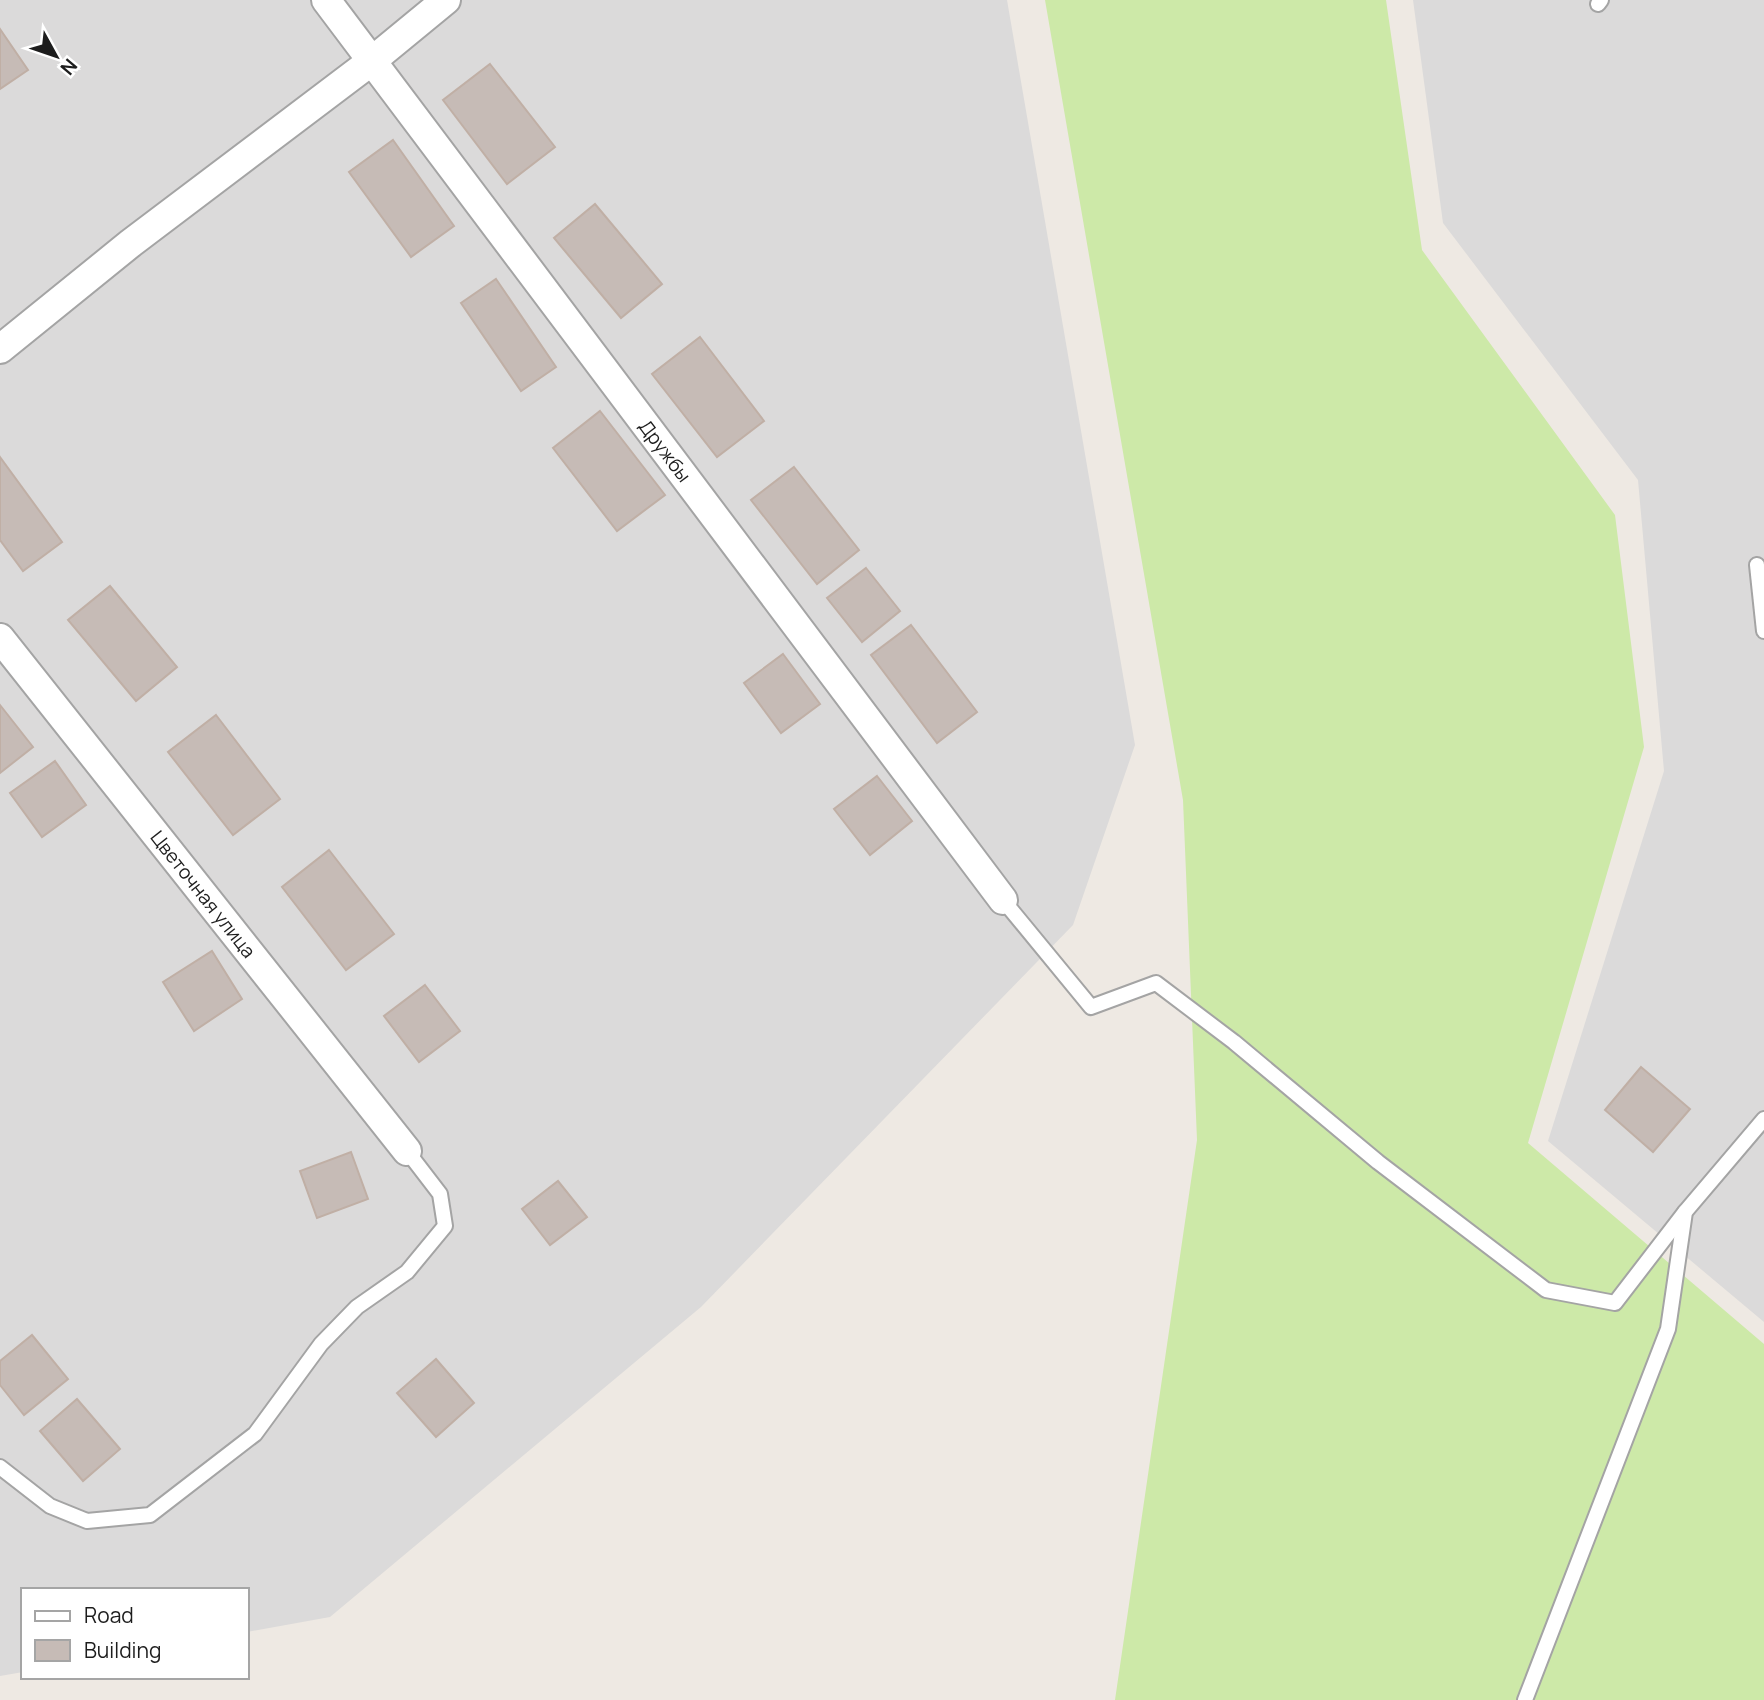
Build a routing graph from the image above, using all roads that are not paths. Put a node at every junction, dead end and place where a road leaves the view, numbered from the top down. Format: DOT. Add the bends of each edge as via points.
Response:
graph roads {
  1 [pos="326,0"];
  2 [pos="446,0"];
  3 [pos="373,60"];
  4 [pos="0,349"];
  5 [pos="1756,565"];
  6 [pos="1764,631"];
  7 [pos="0,638"];
  8 [pos="1003,900"];
  9 [pos="1764,1119"];
  10 [pos="408,1151"];
  11 [pos="1685,1212"];
  12 [pos="0,1466"];
  13 [pos="1525,1700"];
  1 -- 3 [label="street, Дружбы"];
  2 -- 3 [label="street"];
  3 -- 4 [label="street" via="131,243"];
  3 -- 8 [label="street, Дружбы"];
  5 -- 6 [label="lane"];
  7 -- 10 [label="street, Цветочная улица"];
  8 -- 11 [label="lane" via="1091,1007 1156,983 1546,1290 1615,1303"];
  9 -- 11 [label="lane"];
  10 -- 12 [label="lane" via="440,1194 445,1226 407,1272 357,1307 321,1345 255,1434 150,1515 87,1521 50,1506"];
  11 -- 13 [label="lane" via="1668,1329"];
}
